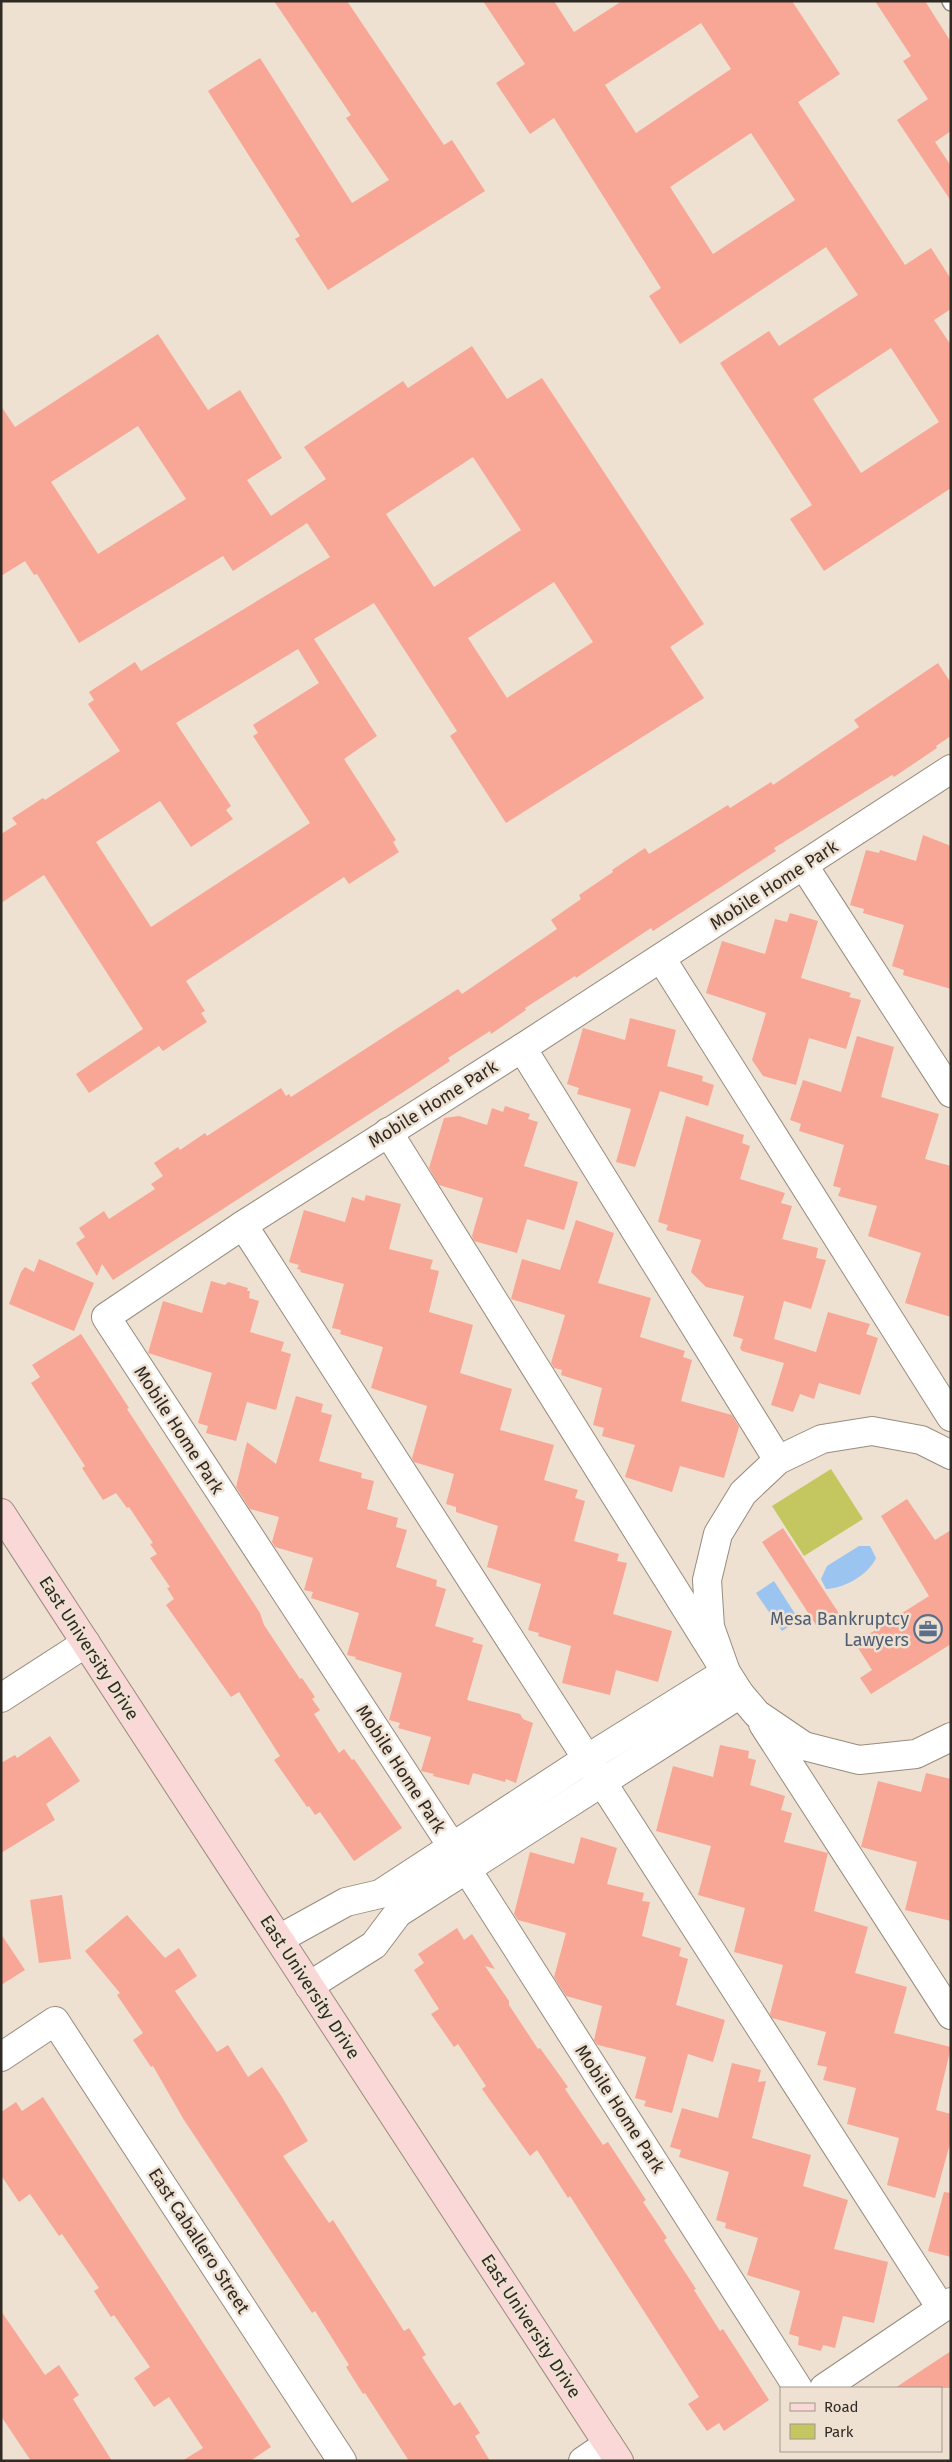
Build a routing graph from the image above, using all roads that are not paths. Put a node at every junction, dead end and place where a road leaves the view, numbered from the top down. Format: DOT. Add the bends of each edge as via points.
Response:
graph roads {
  1 [pos="950,773"];
  2 [pos="804,866"];
  3 [pos="661,958"];
  4 [pos="522,1048"];
  5 [pos="951,1093"];
  6 [pos="388,1132"];
  7 [pos="243,1225"];
  8 [pos="951,1417"];
  9 [pos="951,1455"];
  10 [pos="778,1460"];
  11 [pos="1,1513"];
  12 [pos="86,1643"];
  13 [pos="741,1694"];
  14 [pos="1,1698"];
  15 [pos="951,1737"];
  16 [pos="588,1758"];
  17 [pos="603,1781"];
  18 [pos="459,1858"];
  19 [pos="278,1939"];
  20 [pos="309,1986"];
  21 [pos="951,2015"];
  22 [pos="1,2057"];
  23 [pos="946,2305"];
  24 [pos="797,2387"];
  25 [pos="825,2387"];
  26 [pos="613,2452"];
  27 [pos="342,2461"];
  28 [pos="583,2461"];
  1 -- 2 [label="street, Mobile Home Park"];
  2 -- 3 [label="street, Mobile Home Park"];
  2 -- 5 [label="street"];
  3 -- 4 [label="street, Mobile Home Park"];
  3 -- 8 [label="street"];
  4 -- 6 [label="street, Mobile Home Park"];
  4 -- 10 [label="street"];
  6 -- 7 [label="street, Mobile Home Park"];
  6 -- 13 [label="street"];
  7 -- 16 [label="street"];
  7 -- 18 [label="street, Mobile Home Park" via="106,1317"];
  9 -- 10 [label="street" via="921,1440 872,1432 822,1439"];
  10 -- 13 [label="street" via="743,1493 718,1534 707,1580 710,1627"];
  11 -- 12 [label="main road, East University Drive"];
  12 -- 14 [label="street"];
  12 -- 19 [label="main road, East University Drive"];
  13 -- 15 [label="street" via="804,1746 859,1760 916,1754"];
  13 -- 16 [label="street"];
  13 -- 17 [label="street"];
  13 -- 21 [label="street"];
  16 -- 17 [label="street"];
  16 -- 18 [label="street"];
  17 -- 18 [label="street"];
  17 -- 23 [label="street"];
  18 -- 19 [label="street" via="380,1894 346,1902"];
  18 -- 20 [label="street" via="398,1912 374,1946"];
  18 -- 24 [label="street, Mobile Home Park"];
  19 -- 20 [label="main road, East University Drive"];
  20 -- 26 [label="main road, East University Drive"];
  22 -- 27 [label="street, East Caballero Street" via="55,2021"];
  23 -- 25 [label="street"];
  26 -- 28 [label="street"];
}
